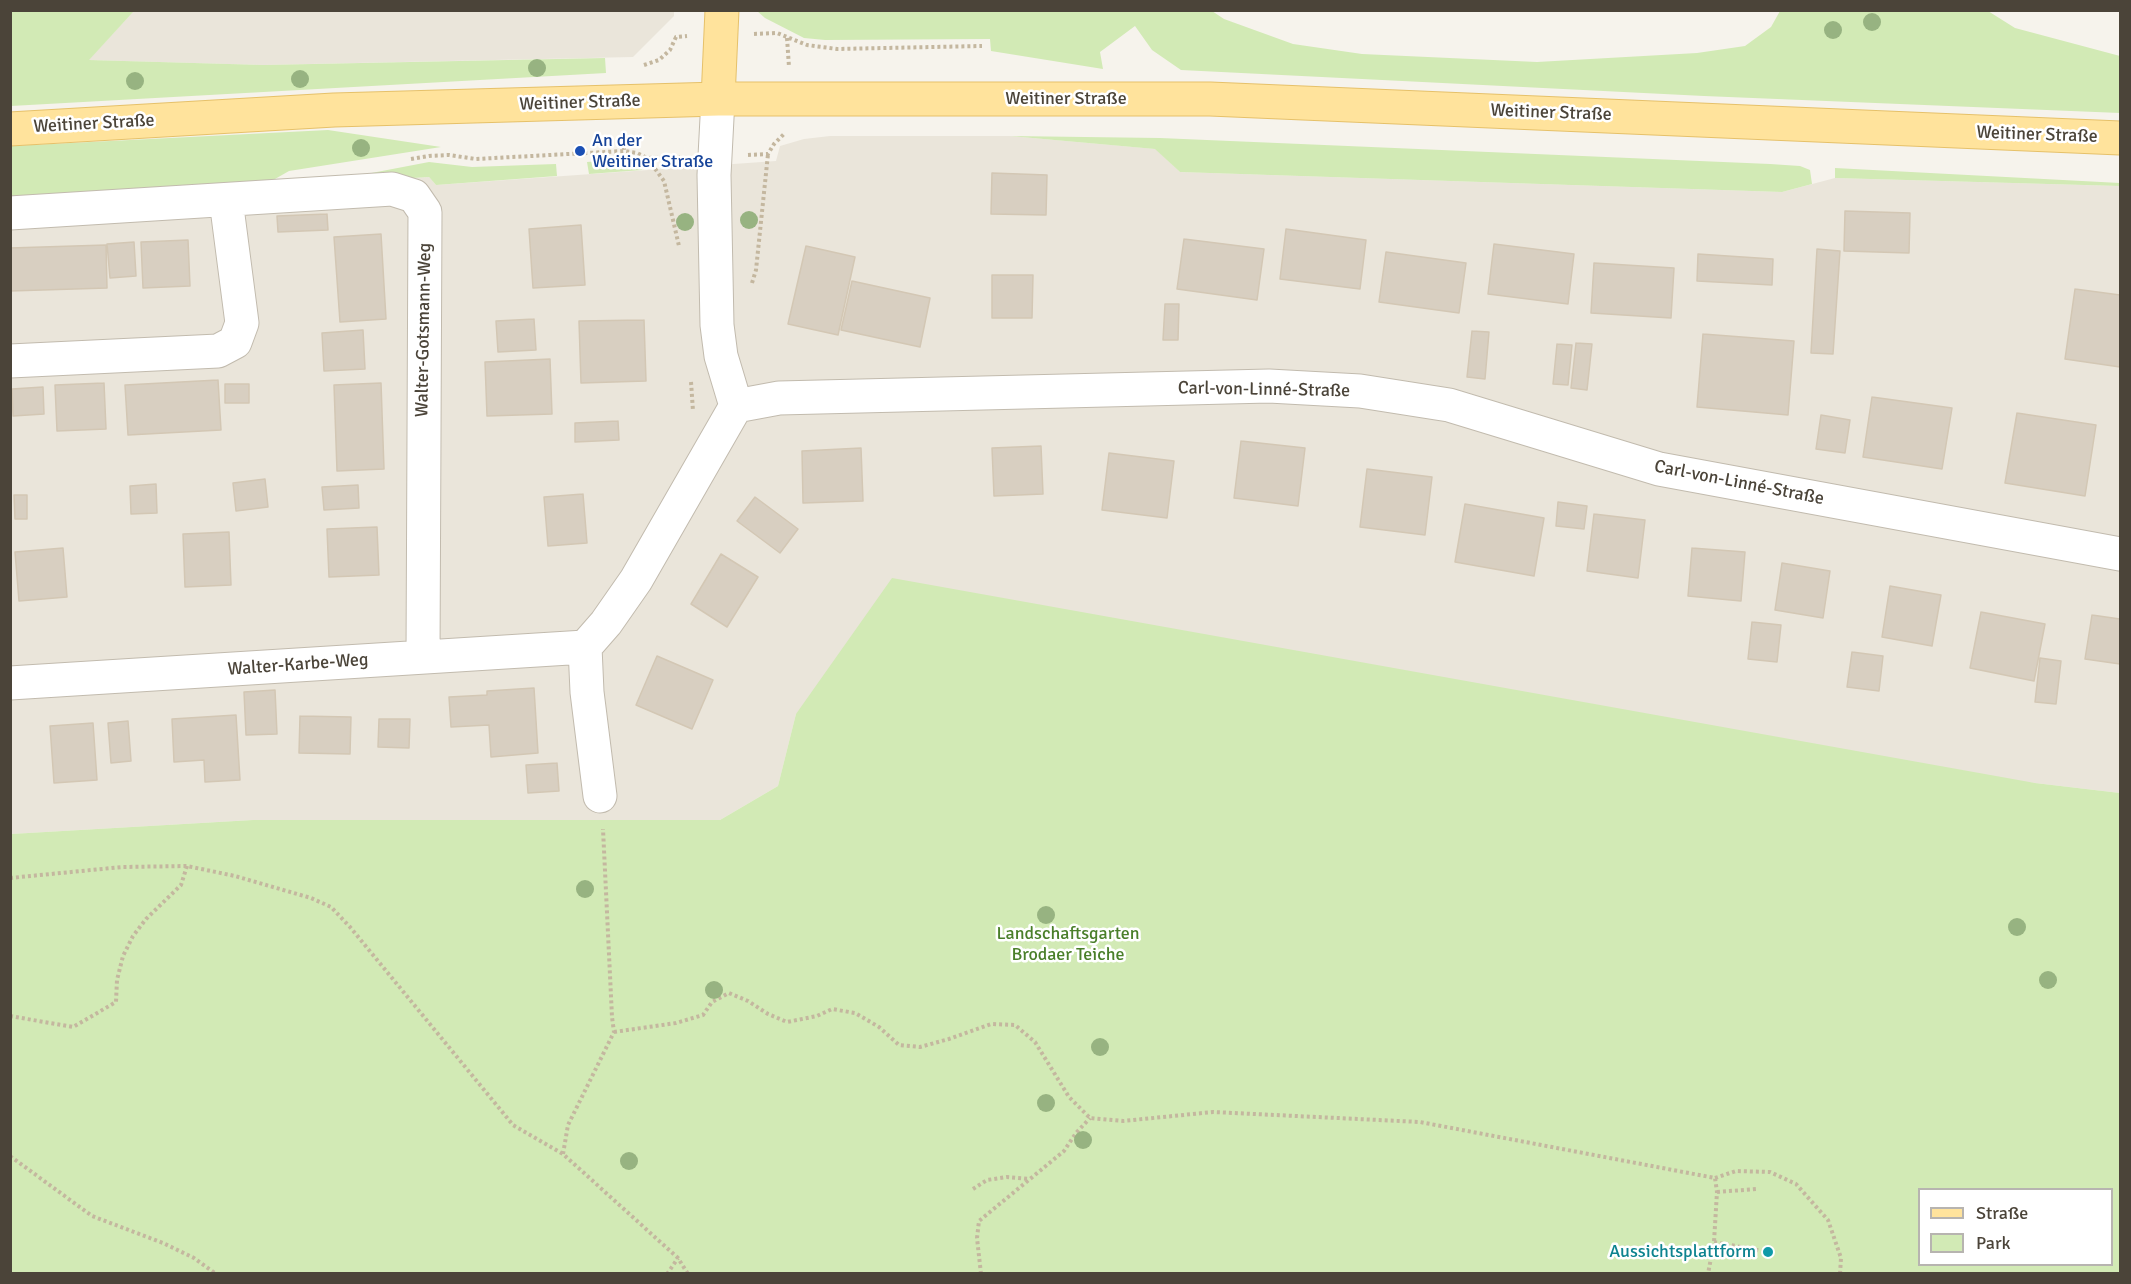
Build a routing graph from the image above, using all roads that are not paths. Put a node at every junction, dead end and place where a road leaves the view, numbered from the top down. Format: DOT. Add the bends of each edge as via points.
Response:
graph roads {
  1 [pos="722,10"];
  2 [pos="718,99"];
  3 [pos="10,129"];
  4 [pos="2121,138"];
  5 [pos="226,200"];
  6 [pos="10,213"];
  7 [pos="10,361"];
  8 [pos="736,406"];
  9 [pos="2121,554"];
  10 [pos="585,647"];
  11 [pos="423,656"];
  12 [pos="10,683"];
  13 [pos="600,796"];
  1 -- 2 [label="main road"];
  2 -- 3 [label="main road, Weitiner Straße" via="334,110"];
  2 -- 4 [label="main road, Weitiner Straße" via="1210,99"];
  2 -- 8 [label="street" via="717,325 721,356"];
  5 -- 6 [label="street, Walter-Gotsmann-Weg"];
  5 -- 7 [label="street" via="242,323 235,342 218,351"];
  5 -- 11 [label="street, Walter-Gotsmann-Weg" via="392,189 414,196 425,212"];
  8 -- 9 [label="street, Carl-von-Linné-Straße" via="779,398 1269,386 1360,391 1449,405 1659,469"];
  8 -- 10 [label="street" via="636,580"];
  10 -- 11 [label="street, Walter-Karbe-Weg"];
  10 -- 13 [label="street"];
  11 -- 12 [label="street, Walter-Karbe-Weg"];
}
